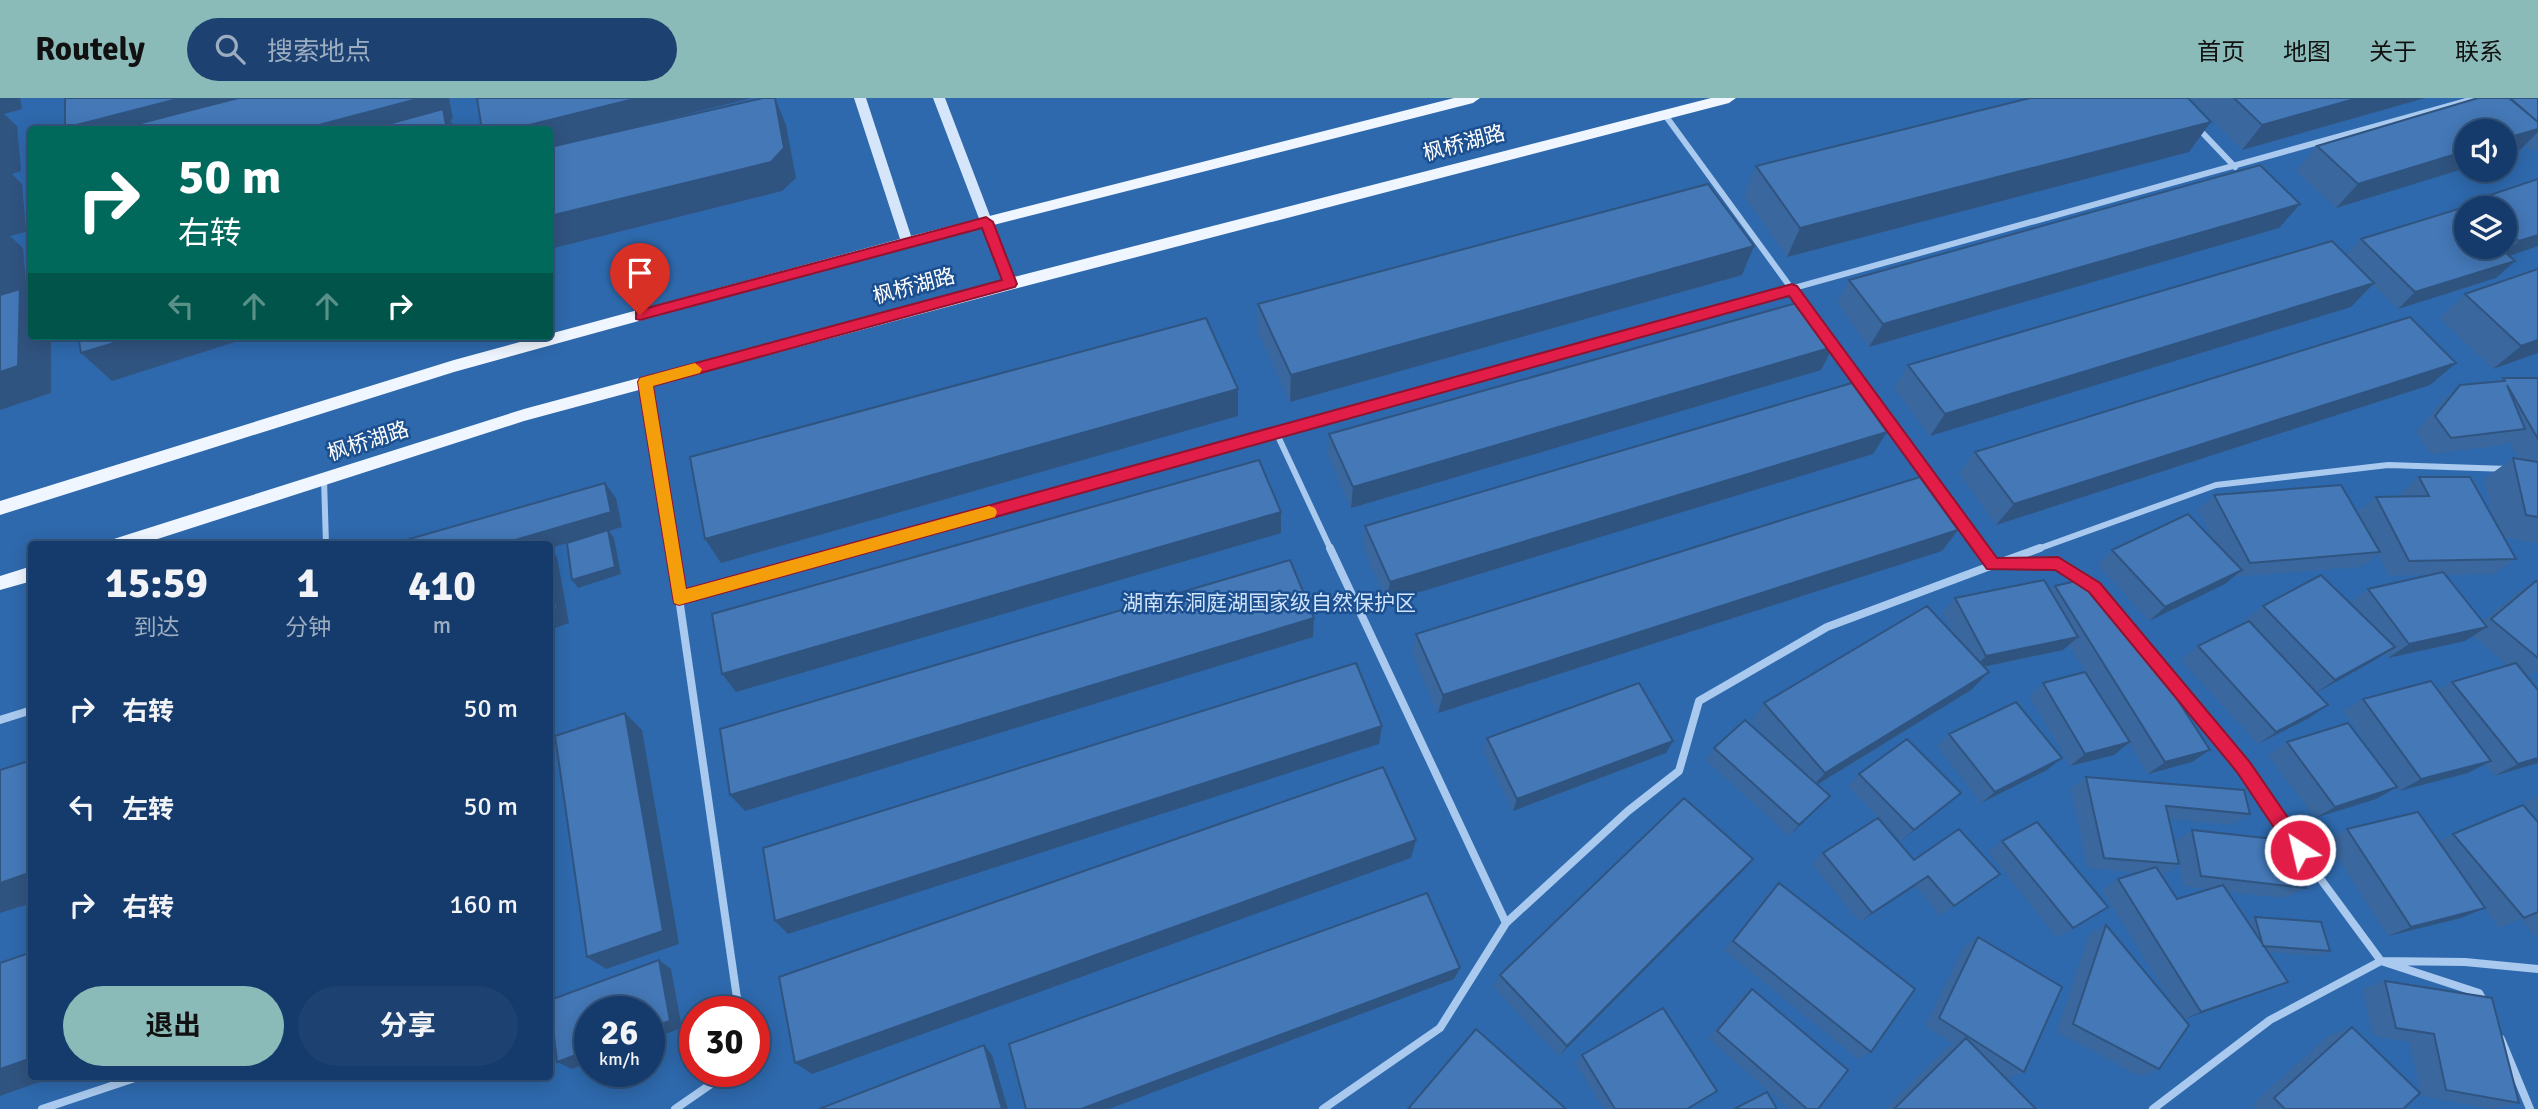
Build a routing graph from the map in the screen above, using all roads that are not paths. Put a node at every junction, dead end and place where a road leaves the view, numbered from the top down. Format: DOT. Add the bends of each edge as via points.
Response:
graph roads {
  1 [pos="860,98"];
  2 [pos="939,98"];
  3 [pos="1473,98"];
  4 [pos="1729,98"];
  5 [pos="2477,98"];
  6 [pos="1665,114"];
  7 [pos="2188,118"];
  8 [pos="2235,167"];
  9 [pos="986,222"];
  10 [pos="907,242"];
  11 [pos="1010,284"];
  12 [pos="1792,289"];
  13 [pos="553,339"];
  14 [pos="549,340"];
  15 [pos="645,382"];
  16 [pos="1276,432"];
  17 [pos="2512,469"];
  18 [pos="324,479"];
  19 [pos="0,508"];
  20 [pos="129,541"];
  21 [pos="326,541"];
  22 [pos="1993,565"];
  23 [pos="28,574"];
  24 [pos="0,583"];
  25 [pos="679,598"];
  26 [pos="2112,609"];
  27 [pos="2130,630"];
  28 [pos="28,711"];
  29 [pos="0,720"];
  30 [pos="1506,923"];
  31 [pos="2381,961"];
  32 [pos="2538,969"];
  33 [pos="737,996"];
  34 [pos="2490,1016"];
  35 [pos="2496,1028"];
  36 [pos="129,1080"];
  37 [pos="707,1087"];
  38 [pos="41,1109"];
  39 [pos="675,1109"];
  40 [pos="1323,1109"];
  41 [pos="2153,1109"];
  42 [pos="2530,1109"];
  1 -- 10 [label="main road"];
  2 -- 9 [label="main road"];
  3 -- 9 [label="main road, 枫桥湖路"];
  4 -- 6 [label="main road, 枫桥湖路"];
  5 -- 8 [label="street"];
  6 -- 11 [label="main road, 枫桥湖路"];
  6 -- 12 [label="street"];
  7 -- 8 [label="street"];
  8 -- 12 [label="street"];
  9 -- 10 [label="main road, 枫桥湖路"];
  9 -- 11 [label="main road"];
  10 -- 13 [label="main road, 枫桥湖路"];
  11 -- 15 [label="main road, 枫桥湖路"];
  12 -- 16 [label="street"];
  12 -- 22 [label="street"];
  14 -- 19 [label="main road, 枫桥湖路"];
  15 -- 18 [label="main road, 枫桥湖路"];
  15 -- 25 [label="street"];
  16 -- 25 [label="street"];
  16 -- 30 [label="street"];
  17 -- 22 [label="street" via="2388,465 2216,485"];
  18 -- 20 [label="main road, 枫桥湖路"];
  18 -- 21 [label="street"];
  22 -- 26 [label="street" via="2058,564 2095,588"];
  22 -- 30 [label="street" via="1827,627 1699,701 1679,771 1628,811"];
  23 -- 24 [label="main road"];
  25 -- 33 [label="street"];
  27 -- 31 [label="street" via="2243,767"];
  28 -- 29 [label="street"];
  30 -- 40 [label="street" via="1440,1028"];
  31 -- 32 [label="street"];
  31 -- 34 [label="street" via="2480,993"];
  31 -- 41 [label="street" via="2270,1020"];
  35 -- 42 [label="street"];
  36 -- 38 [label="street"];
  37 -- 39 [label="street"];
}
